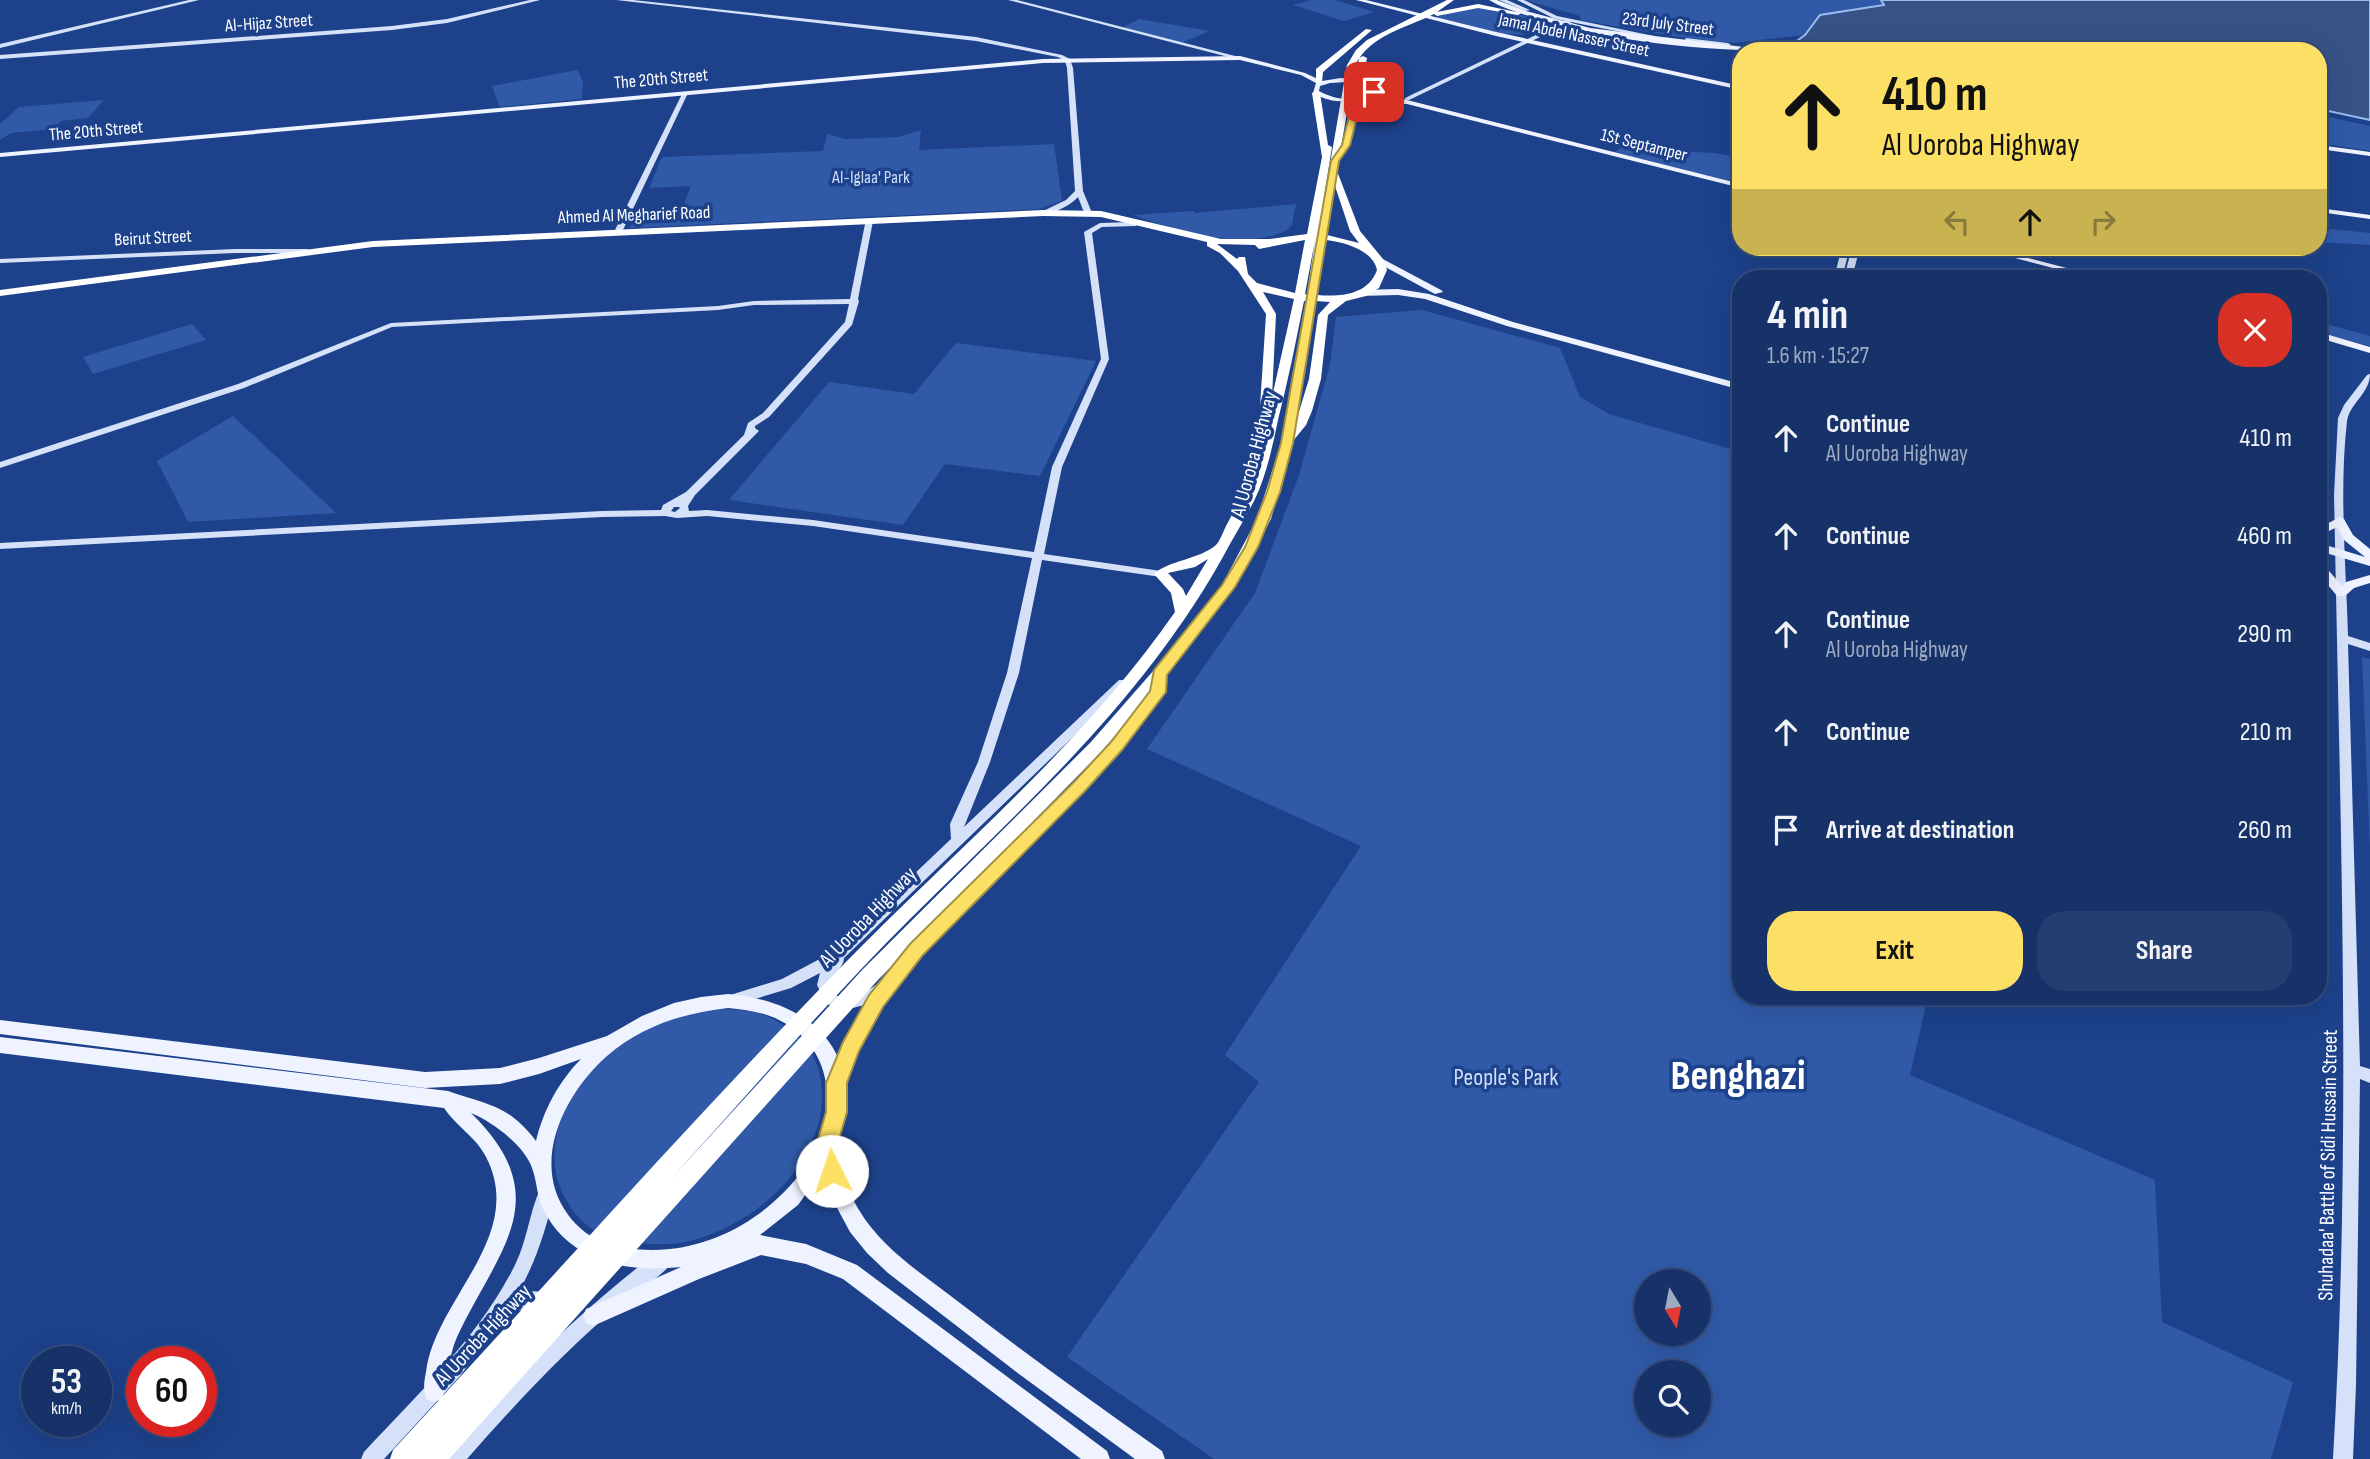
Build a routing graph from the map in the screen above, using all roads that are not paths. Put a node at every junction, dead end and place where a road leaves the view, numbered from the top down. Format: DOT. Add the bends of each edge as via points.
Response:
graph roads {
  1 [pos="197,0"];
  2 [pos="537,0"];
  3 [pos="619,0"];
  4 [pos="1011,0"];
  5 [pos="1359,0"];
  6 [pos="1433,0"];
  7 [pos="1451,0"];
  8 [pos="1482,0"];
  9 [pos="1492,0"];
  10 [pos="1502,0"];
  11 [pos="1509,0"];
  12 [pos="1520,0"];
  13 [pos="1423,8"];
  14 [pos="1518,13"];
  15 [pos="1541,16"];
  16 [pos="1555,17"];
  17 [pos="1414,20"];
  18 [pos="1573,21"];
  19 [pos="1384,32"];
  20 [pos="1541,34"];
  21 [pos="1504,36"];
  22 [pos="1527,40"];
  23 [pos="1674,43"];
  24 [pos="1728,44"];
  25 [pos="1732,44"];
  26 [pos="0,46"];
  27 [pos="1551,46"];
  28 [pos="1512,47"];
  29 [pos="1732,48"];
  30 [pos="1732,50"];
  31 [pos="0,57"];
  32 [pos="1240,58"];
  33 [pos="1069,64"];
  34 [pos="1320,82"];
  35 [pos="1369,86"];
  36 [pos="1732,86"];
  37 [pos="685,93"];
  38 [pos="1316,93"];
  39 [pos="1367,98"];
  40 [pos="1406,100"];
  41 [pos="1355,108"];
  42 [pos="1336,133"];
  43 [pos="2327,149"];
  44 [pos="0,155"];
  45 [pos="2370,156"];
  46 [pos="1331,164"];
  47 [pos="1322,170"];
  48 [pos="1732,184"];
  49 [pos="1079,191"];
  50 [pos="2327,211"];
  51 [pos="1043,213"];
  52 [pos="1084,214"];
  53 [pos="2370,217"];
  54 [pos="869,222"];
  55 [pos="1133,224"];
  56 [pos="1095,226"];
  57 [pos="618,232"];
  58 [pos="522,237"];
  59 [pos="1316,237"];
  60 [pos="1272,241"];
  61 [pos="307,251"];
  62 [pos="1375,256"];
  63 [pos="2013,256"];
  64 [pos="0,261"];
  65 [pos="1241,269"];
  66 [pos="2069,270"];
  67 [pos="1253,285"];
  68 [pos="1359,293"];
  69 [pos="0,294"];
  70 [pos="1344,297"];
  71 [pos="855,301"];
  72 [pos="2327,337"];
  73 [pos="2370,350"];
  74 [pos="2370,377"];
  75 [pos="1732,379"];
  76 [pos="1732,385"];
  77 [pos="1287,443"];
  78 [pos="1267,444"];
  79 [pos="0,465"];
  80 [pos="672,509"];
  81 [pos="2340,521"];
  82 [pos="2327,528"];
  83 [pos="1225,541"];
  84 [pos="0,546"];
  85 [pos="2327,551"];
  86 [pos="1038,554"];
  87 [pos="2370,555"];
  88 [pos="2327,557"];
  89 [pos="2341,558"];
  90 [pos="2370,562"];
  91 [pos="2370,571"];
  92 [pos="1163,572"];
  93 [pos="2327,576"];
  94 [pos="2370,579"];
  95 [pos="2341,593"];
  96 [pos="1182,613"];
  97 [pos="2341,638"];
  98 [pos="2370,647"];
  99 [pos="1151,671"];
  100 [pos="958,840"];
  101 [pos="846,948"];
  102 [pos="877,955"];
  103 [pos="886,986"];
  104 [pos="728,1001"];
  105 [pos="0,1027"];
  106 [pos="617,1039"];
  107 [pos="0,1045"];
  108 [pos="2352,1070"];
  109 [pos="2370,1076"];
  110 [pos="836,1083"];
  111 [pos="447,1099"];
  112 [pos="828,1143"];
  113 [pos="541,1165"];
  114 [pos="546,1195"];
  115 [pos="721,1246"];
  116 [pos="775,1246"];
  117 [pos="664,1260"];
  118 [pos="503,1305"];
  119 [pos="587,1322"];
  120 [pos="434,1391"];
  121 [pos="371,1459"];
  122 [pos="402,1459"];
  123 [pos="432,1459"];
  124 [pos="454,1459"];
  125 [pos="1099,1459"];
  126 [pos="1154,1459"];
  127 [pos="2343,1459"];
  1 -- 26 [label="main road"];
  2 -- 31 [label="main road, Al-Hijaz Street" via="401,27"];
  3 -- 33 [label="main road" via="1003,43 1048,52"];
  4 -- 32 [label="main road"];
  5 -- 21 [label="main road, Jamal Abdel Nasser Street"];
  6 -- 13 [label="highway"];
  7 -- 17 [label="highway"];
  8 -- 14 [label="main road, 23rd July Street"];
  9 -- 15 [label="main road, 23rd July Street"];
  10 -- 16 [label="main road"];
  11 -- 15 [label="main road"];
  12 -- 15 [label="main road"];
  13 -- 34 [label="highway" via="1356,38 1319,71"];
  13 -- 42 [label="highway" via="1364,37 1349,51 1342,67"];
  14 -- 15 [label="main road, 23rd July Street"];
  14 -- 17 [label="highway" via="1478,6"];
  15 -- 16 [label="main road"];
  15 -- 23 [label="main road, 23rd July Street" via="1597,33"];
  16 -- 18 [label="main road"];
  17 -- 19 [label="highway"];
  18 -- 20 [label="main road"];
  18 -- 24 [label="main road"];
  18 -- 27 [label="main road" via="1546,36"];
  19 -- 35 [label="highway" via="1361,62 1360,74"];
  19 -- 42 [label="highway" via="1354,57"];
  20 -- 21 [label="main road"];
  20 -- 22 [label="main road"];
  21 -- 22 [label="main road, Jamal Abdel Nasser Street"];
  22 -- 27 [label="main road, Jamal Abdel Nasser Street"];
  22 -- 28 [label="main road"];
  23 -- 29 [label="main road, 23rd July Street"];
  23 -- 30 [label="main road, 23rd July Street"];
  24 -- 25 [label="main road"];
  27 -- 28 [label="main road"];
  27 -- 36 [label="main road, Jamal Abdel Nasser Street"];
  28 -- 40 [label="main road"];
  32 -- 33 [label="main road"];
  32 -- 34 [label="main road"];
  33 -- 37 [label="main road, The 20th Street" via="1043,61"];
  33 -- 49 [label="main road"];
  34 -- 35 [label="main road" via="1339,80"];
  34 -- 38 [label="main road"];
  35 -- 39 [label="main road" via="1374,92"];
  35 -- 40 [label="main road"];
  37 -- 44 [label="main road, The 20th Street"];
  37 -- 57 [label="main road"];
  38 -- 39 [label="main road" via="1331,99"];
  38 -- 46 [label="highway"];
  39 -- 40 [label="main road"];
  39 -- 41 [label="highway"];
  40 -- 41 [label="highway" via="1376,101"];
  40 -- 48 [label="main road, 1St Septamper"];
  41 -- 46 [label="highway" via="1346,145"];
  42 -- 46 [label="highway"];
  43 -- 45 [label="main road"];
  46 -- 47 [label="highway"];
  46 -- 59 [label="highway"];
  46 -- 62 [label="highway" via="1355,231"];
  47 -- 59 [label="highway"];
  47 -- 60 [label="highway" via="1312,180 1301,227"];
  49 -- 51 [label="main road" via="1069,202"];
  49 -- 52 [label="main road"];
  50 -- 53 [label="main road"];
  51 -- 52 [label="highway, Ahmed Al Megharief Road"];
  51 -- 54 [label="highway, Ahmed Al Megharief Road"];
  52 -- 54 [label="highway, Ahmed Al Megharief Road"];
  52 -- 55 [label="highway, Ahmed Al Megharief Road"];
  52 -- 56 [label="main road"];
  52 -- 60 [label="highway, Ahmed Al Megharief Road" via="1222,242"];
  54 -- 57 [label="highway, Ahmed Al Megharief Road"];
  54 -- 58 [label="highway, Ahmed Al Megharief Road"];
  54 -- 71 [label="main road"];
  55 -- 56 [label="main road"];
  55 -- 65 [label="highway, Ahmed Al Megharief Road" via="1210,244"];
  56 -- 86 [label="main road" via="1088,234 1105,359 1060,457"];
  57 -- 58 [label="highway, Ahmed Al Megharief Road"];
  58 -- 61 [label="highway, Ahmed Al Megharief Road"];
  58 -- 69 [label="highway, Ahmed Al Megharief Road" via="314,253"];
  59 -- 77 [label="highway, Al Uoroba Highway" via="1312,294"];
  59 -- 78 [label="highway, Al Uoroba Highway" via="1299,293"];
  60 -- 62 [label="highway, Ahmed Al Megharief Road" via="1322,238 1345,242"];
  60 -- 65 [label="highway" via="1246,254"];
  61 -- 64 [label="main road, Beirut Street"];
  61 -- 69 [label="highway, Ahmed Al Megharief Road"];
  62 -- 68 [label="highway" via="1382,266 1381,278"];
  62 -- 75 [label="main road" via="1421,285 1467,304"];
  63 -- 66 [label="main road"];
  65 -- 67 [label="highway, Ahmed Al Megharief Road"];
  67 -- 70 [label="highway" via="1289,297"];
  67 -- 78 [label="highway, Ahmed Al Megharief Road" via="1272,321 1264,423"];
  68 -- 70 [label="highway"];
  68 -- 76 [label="main road" via="1426,296 1510,324"];
  70 -- 77 [label="highway" via="1323,315 1310,397 1300,425"];
  71 -- 79 [label="street" via="733,304 391,326 241,386"];
  71 -- 80 [label="main road" via="847,327 766,415 765,424 748,433"];
  72 -- 73 [label="main road"];
  74 -- 81 [label="main road, Shuhadaa' Battle of Sidi Hussain Street" via="2343,418"];
  77 -- 99 [label="highway, Al Uoroba Highway" via="1274,492 1228,587"];
  78 -- 83 [label="highway, Al Uoroba Highway" via="1252,491"];
  80 -- 84 [label="main road"];
  80 -- 86 [label="main road"];
  81 -- 82 [label="main road"];
  81 -- 87 [label="main road" via="2348,537"];
  81 -- 89 [label="main road, Shuhadaa' Battle of Sidi Hussain Street"];
  83 -- 92 [label="highway" via="1202,560"];
  83 -- 96 [label="highway, Al Uoroba Highway"];
  85 -- 89 [label="main road"];
  86 -- 92 [label="main road"];
  86 -- 100 [label="main road" via="1013,673 984,762 957,824"];
  88 -- 89 [label="main road"];
  89 -- 90 [label="main road"];
  89 -- 91 [label="main road"];
  89 -- 95 [label="main road, Shuhadaa' Battle of Sidi Hussain Street"];
  92 -- 96 [label="highway" via="1178,592"];
  93 -- 95 [label="main road"];
  94 -- 95 [label="main road"];
  95 -- 97 [label="main road, Shuhadaa' Battle of Sidi Hussain Street"];
  96 -- 99 [label="highway, Al Uoroba Highway"];
  97 -- 98 [label="main road"];
  97 -- 108 [label="main road, Shuhadaa' Battle of Sidi Hussain Street"];
  99 -- 100 [label="main road" via="1108,696"];
  99 -- 102 [label="highway, Al Uoroba Highway" via="1062,783"];
  99 -- 103 [label="main road" via="1160,688 1156,697 1105,760 916,950"];
  100 -- 101 [label="main road"];
  101 -- 103 [label="main road" via="825,979 828,996 850,1004"];
  101 -- 104 [label="main road" via="799,979"];
  102 -- 122 [label="highway, Al Uoroba Highway"];
  102 -- 123 [label="highway, Al Uoroba Highway"];
  103 -- 110 [label="main road" via="858,1032"];
  104 -- 106 [label="main road" via="669,1012"];
  104 -- 110 [label="main road" via="771,1008 806,1027 829,1057"];
  105 -- 106 [label="main road" via="443,1081 519,1072"];
  106 -- 113 [label="main road" via="589,1062 562,1096 546,1134"];
  107 -- 111 [label="main road"];
  108 -- 109 [label="main road"];
  108 -- 127 [label="main road, Shuhadaa' Battle of Sidi Hussain Street"];
  110 -- 112 [label="main road" via="836,1112"];
  111 -- 113 [label="main road" via="486,1110 507,1122"];
  111 -- 120 [label="main road" via="495,1154 505,1201 502,1228 489,1265 439,1353"];
  112 -- 115 [label="main road" via="811,1174 787,1202 756,1227"];
  112 -- 126 [label="main road" via="842,1198 875,1248"];
  113 -- 114 [label="main road"];
  114 -- 117 [label="main road" via="569,1232 595,1249 627,1259"];
  114 -- 118 [label="main road, Al Uoroba Highway" via="531,1250"];
  115 -- 116 [label="main road"];
  115 -- 117 [label="main road"];
  116 -- 119 [label="main road" via="709,1264"];
  116 -- 125 [label="main road" via="812,1255 850,1272"];
  117 -- 119 [label="main road"];
  118 -- 119 [label="main road" via="551,1302"];
  118 -- 120 [label="main road, Al Uoroba Highway"];
  119 -- 124 [label="main road"];
  120 -- 121 [label="main road, Al Uoroba Highway"];
}
